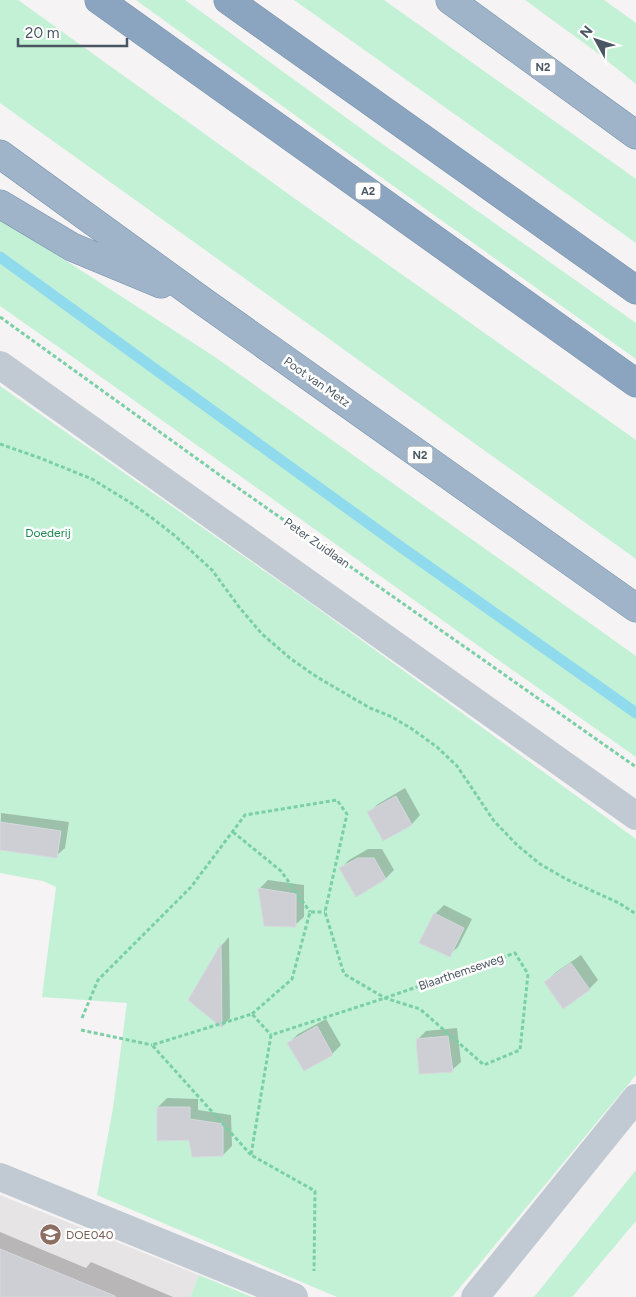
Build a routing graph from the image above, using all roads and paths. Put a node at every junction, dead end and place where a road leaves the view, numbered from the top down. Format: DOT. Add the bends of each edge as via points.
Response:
graph roads {
  1 [pos="99,0"];
  2 [pos="228,0"];
  3 [pos="450,0"];
  4 [pos="636,135"];
  5 [pos="0,154"];
  6 [pos="0,204"];
  7 [pos="636,290"];
  8 [pos="204,302"];
  9 [pos="0,317"];
  10 [pos="0,365"];
  11 [pos="636,383"];
  12 [pos="0,444"];
  13 [pos="636,608"];
  14 [pos="636,767"];
  15 [pos="635,815"];
  16 [pos="232,832"];
  17 [pos="310,912"];
  18 [pos="324,912"];
  19 [pos="636,914"];
  20 [pos="385,998"];
  21 [pos="252,1014"];
  22 [pos="82,1018"];
  23 [pos="81,1030"];
  24 [pos="271,1035"];
  25 [pos="152,1045"];
  26 [pos="636,1098"];
  27 [pos="252,1155"];
  28 [pos="0,1177"];
  29 [pos="314,1278"];
  30 [pos="294,1297"];
  31 [pos="475,1297"];
  1 -- 11 [label="highway, A2"];
  2 -- 7 [label="highway"];
  3 -- 4 [label="highway, N2"];
  5 -- 8 [label="highway, Poot van Metz / N2"];
  6 -- 8 [label="highway, N2" via="72,247"];
  8 -- 13 [label="highway, Poot van Metz / N2"];
  9 -- 14 [label="path, Peter Zuidlaan"];
  10 -- 15 [label="street"];
  12 -- 19 [label="path" via="92,479 152,518 212,570 238,607 291,659 370,708 412,728 437,747 457,766 494,821 540,864"];
  16 -- 17 [label="path" via="281,871"];
  16 -- 18 [label="path" via="245,815 337,800 347,814"];
  16 -- 22 [label="path" via="191,886 98,980"];
  17 -- 18 [label="path"];
  17 -- 21 [label="path" via="292,979"];
  18 -- 20 [label="path, Blaarthemseweg" via="344,974"];
  20 -- 20 [label="path, Blaarthemseweg" via="420,1009 484,1066 520,1050 528,974 515,953"];
  20 -- 24 [label="path, Blaarthemseweg"];
  21 -- 24 [label="path"];
  21 -- 25 [label="path"];
  23 -- 25 [label="path"];
  24 -- 27 [label="path"];
  25 -- 27 [label="path"];
  26 -- 31 [label="street"];
  27 -- 29 [label="path" via="315,1191"];
  28 -- 30 [label="street"];
}
